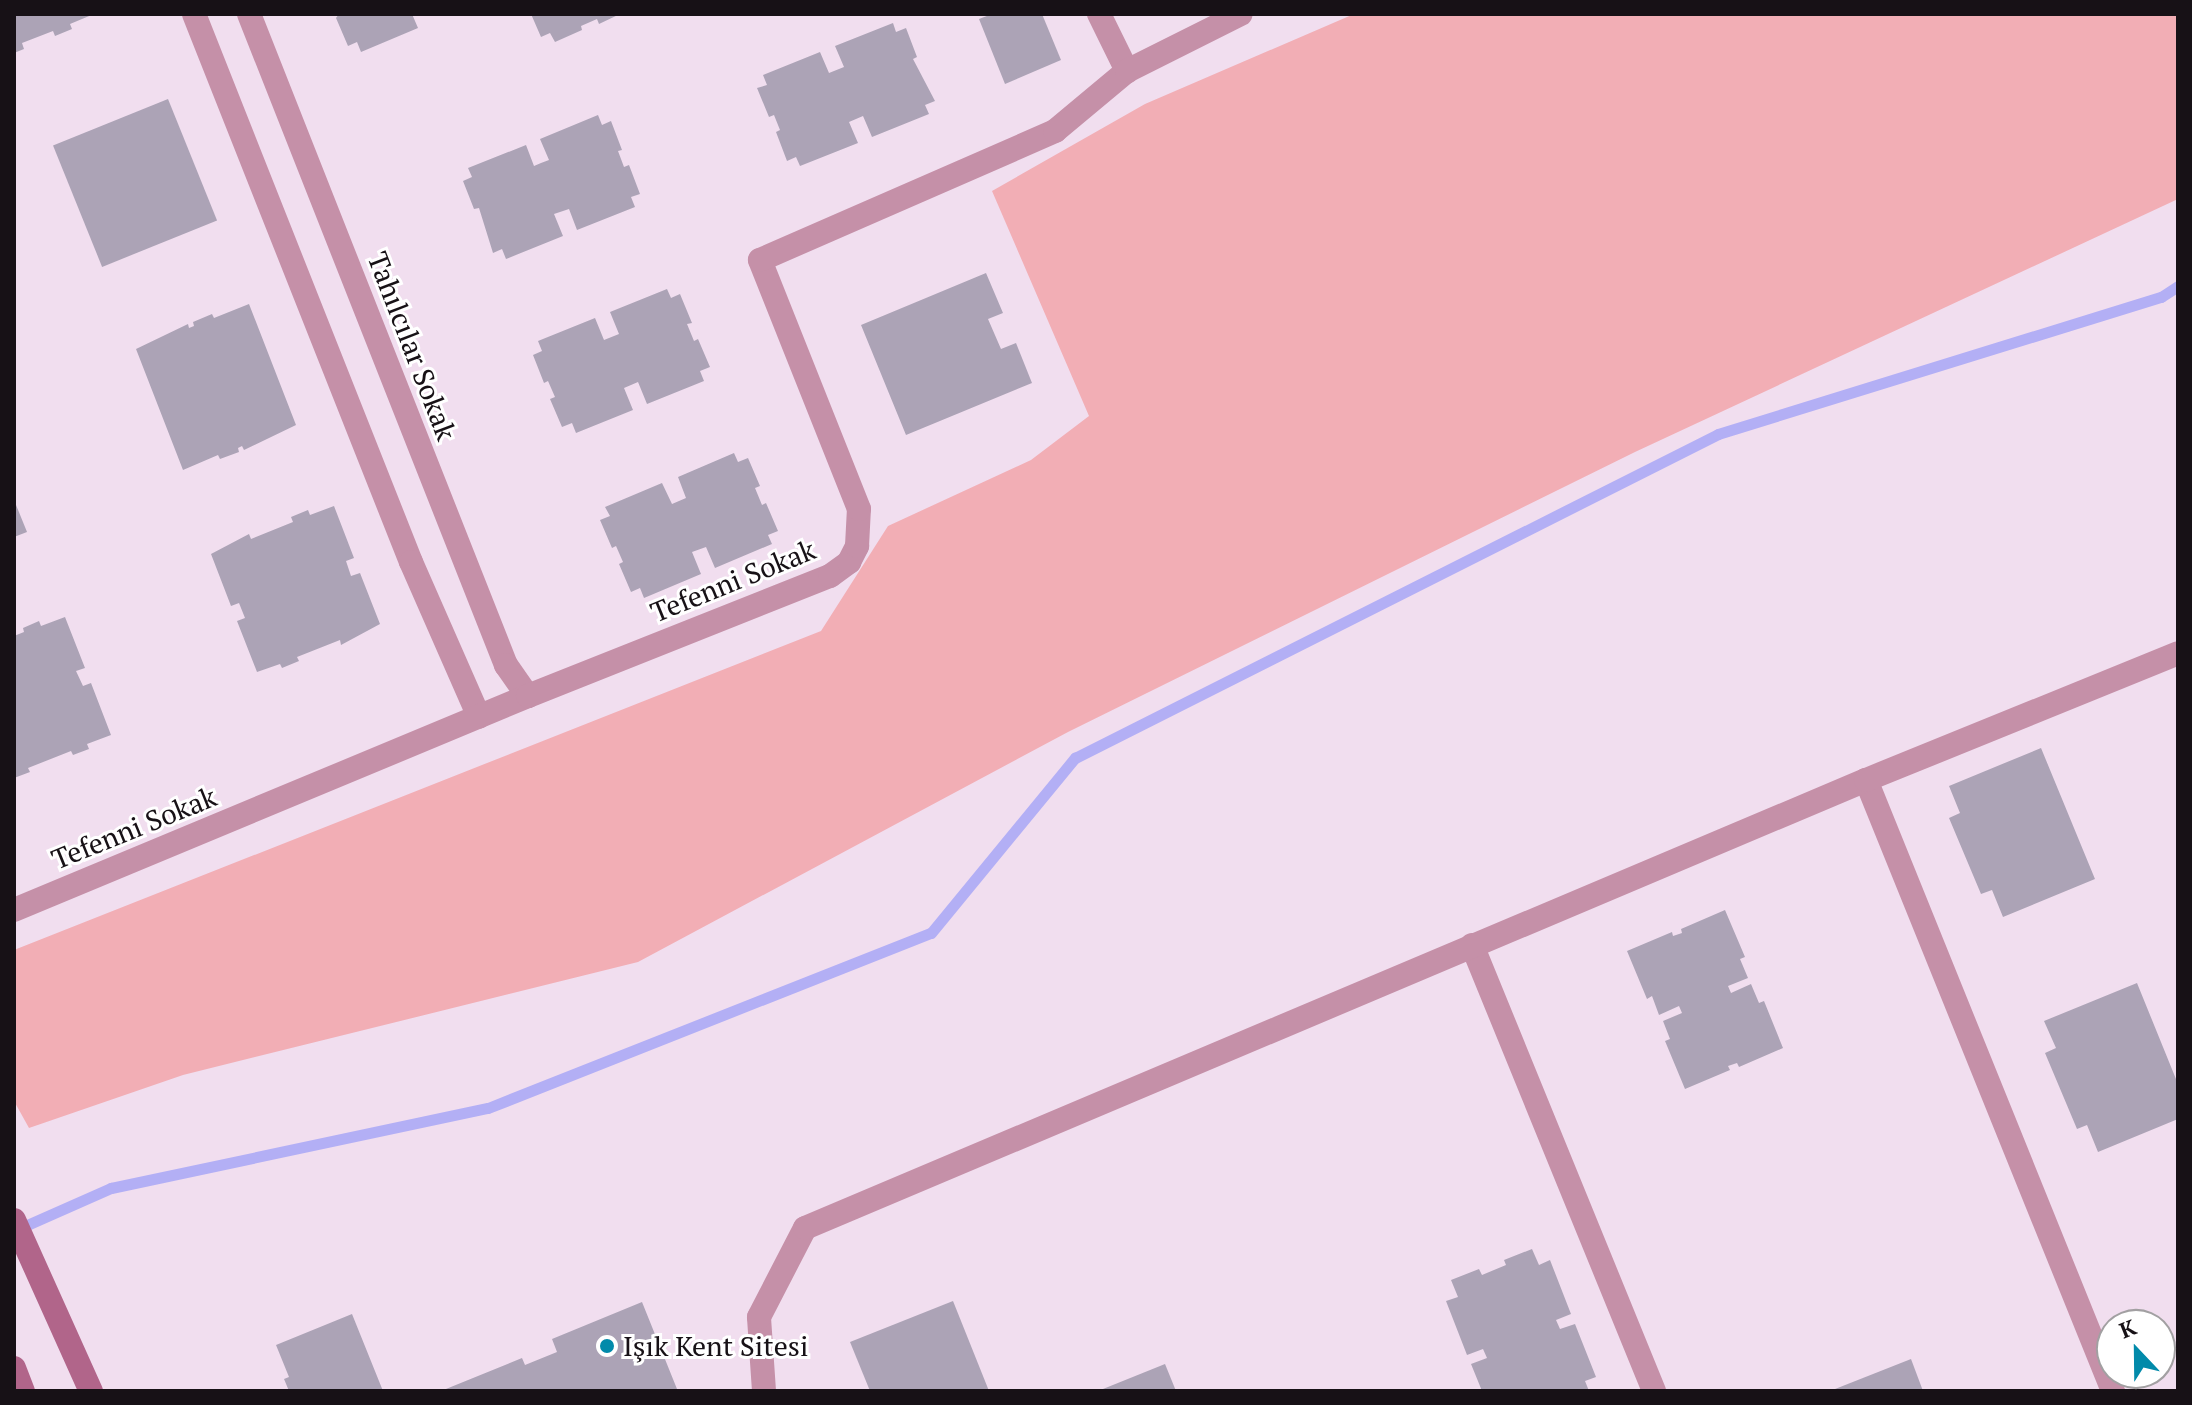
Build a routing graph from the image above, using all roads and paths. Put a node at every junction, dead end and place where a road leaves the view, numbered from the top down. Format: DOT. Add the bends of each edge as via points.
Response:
graph roads {
  1 [pos="194,14"];
  2 [pos="249,14"];
  3 [pos="1099,14"];
  4 [pos="1241,14"];
  5 [pos="1127,71"];
  6 [pos="2178,653"];
  7 [pos="528,696"];
  8 [pos="479,717"];
  9 [pos="1866,780"];
  10 [pos="14,910"];
  11 [pos="1472,945"];
  12 [pos="14,1220"];
  13 [pos="14,1368"];
  14 [pos="23,1391"];
  15 [pos="91,1391"];
  16 [pos="764,1391"];
  17 [pos="1654,1391"];
  18 [pos="2113,1391"];
  1 -- 8 [label="street" via="411,562"];
  2 -- 7 [label="street, Tahılcılar Sokak" via="506,665"];
  3 -- 5 [label="street"];
  4 -- 5 [label="street, Tefenni Sokak"];
  5 -- 7 [label="street, Tefenni Sokak" via="1055,131 760,260 859,509 857,546 849,562 830,576"];
  6 -- 9 [label="street"];
  7 -- 8 [label="street, Tefenni Sokak"];
  8 -- 10 [label="street, Tefenni Sokak"];
  9 -- 11 [label="street"];
  9 -- 18 [label="street"];
  11 -- 16 [label="street" via="805,1228 759,1317"];
  11 -- 17 [label="street"];
  12 -- 15 [label="street"];
  13 -- 14 [label="street"];
}
